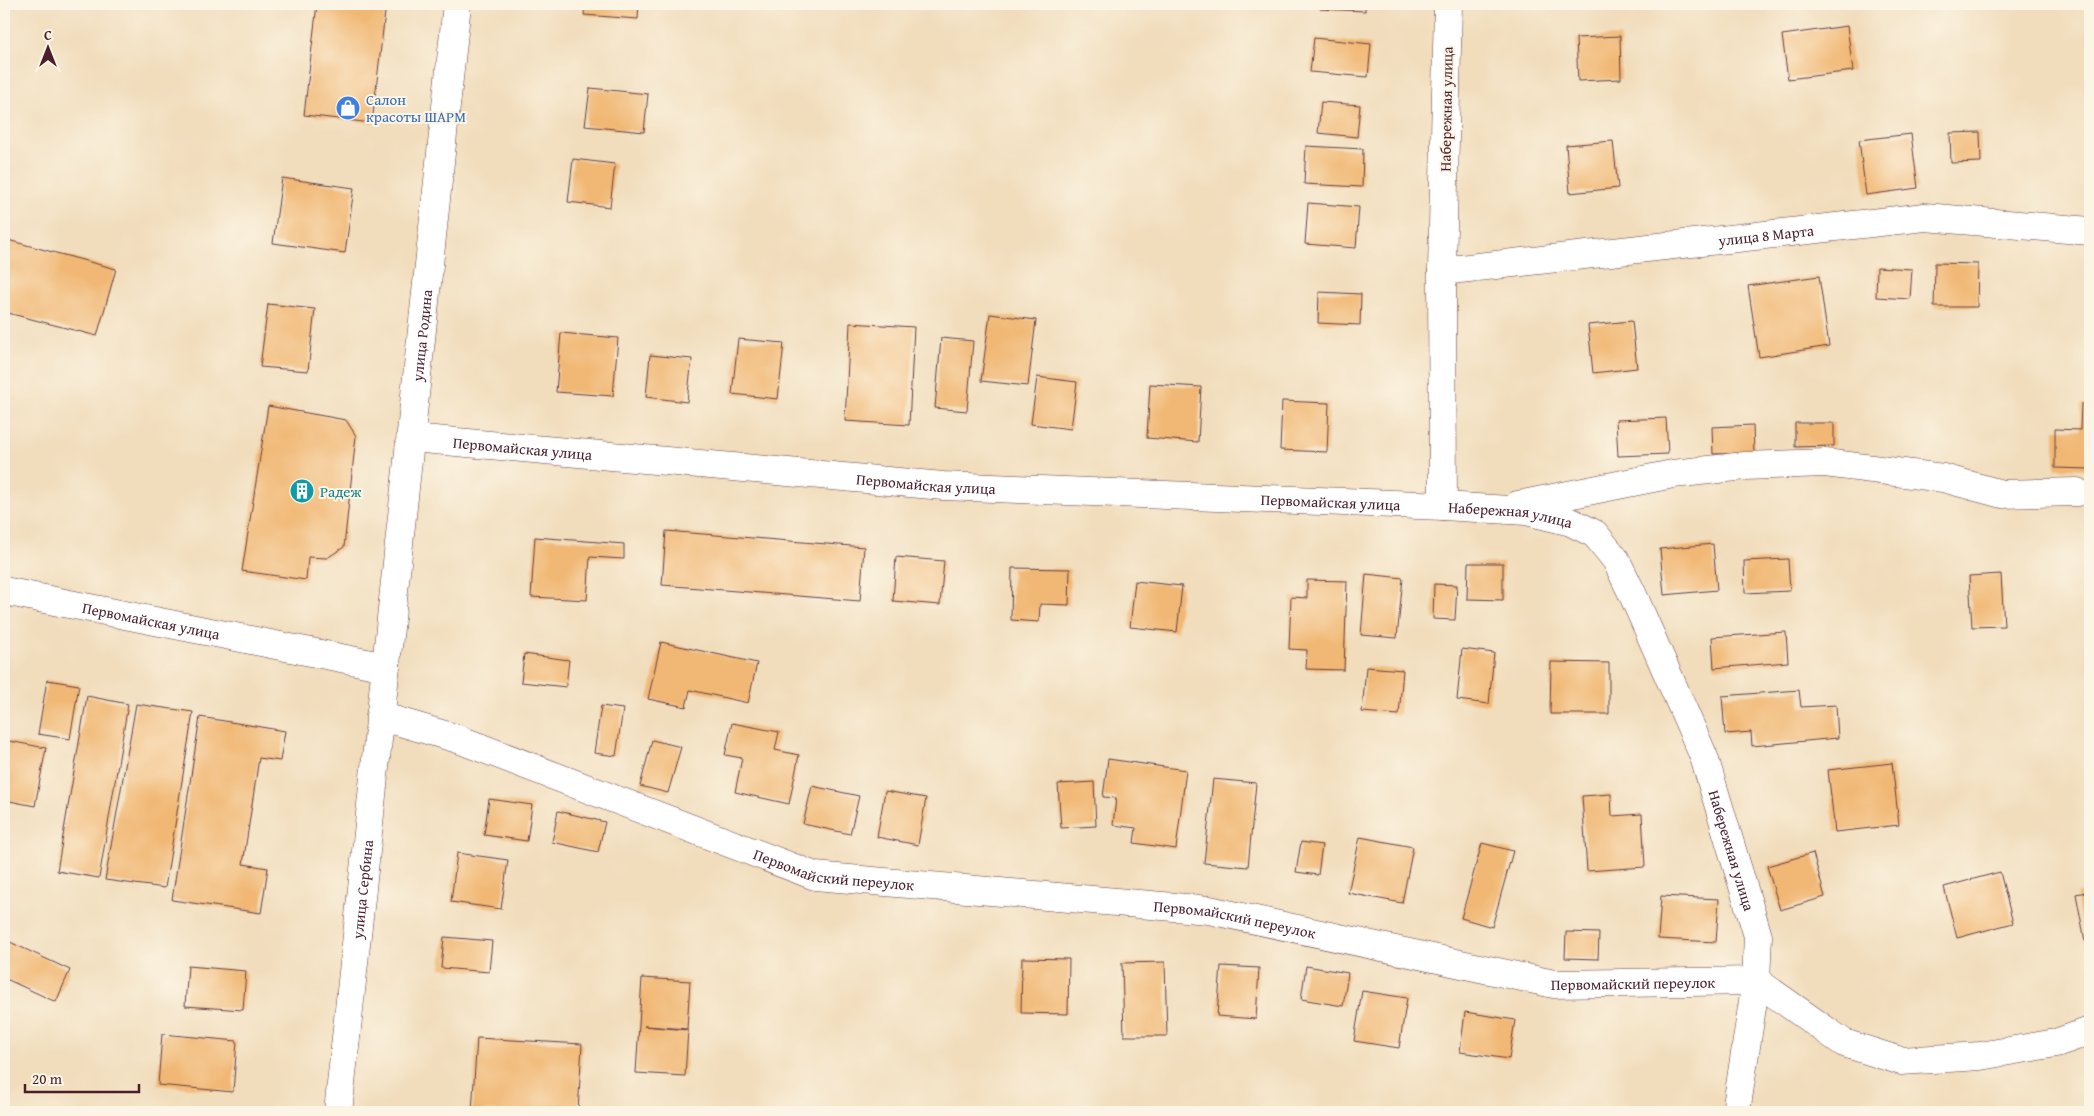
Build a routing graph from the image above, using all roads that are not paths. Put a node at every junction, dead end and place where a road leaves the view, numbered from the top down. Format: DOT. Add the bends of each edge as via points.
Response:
graph roads {
  1 [pos="457,4"];
  2 [pos="1448,4"];
  3 [pos="2090,231"];
  4 [pos="1442,271"];
  5 [pos="412,438"];
  6 [pos="2077,492"];
  7 [pos="1443,506"];
  8 [pos="1496,509"];
  9 [pos="4,591"];
  10 [pos="386,667"];
  11 [pos="380,716"];
  12 [pos="1756,982"];
  13 [pos="2090,1032"];
  14 [pos="338,1112"];
  15 [pos="1736,1112"];
  1 -- 5 [label="street, улица Родина"];
  2 -- 4 [label="street, Набережная улица"];
  3 -- 4 [label="street, улица 8 Марта" via="1926,217"];
  4 -- 7 [label="street, Набережная улица"];
  5 -- 7 [label="street, Первомайская улица" via="943,486"];
  5 -- 10 [label="street, улица Родина"];
  6 -- 8 [label="street" via="2002,494 1943,478 1825,463 1745,466 1673,474"];
  7 -- 8 [label="street, Набережная улица"];
  8 -- 12 [label="street, Набережная улица" via="1571,522 1596,534 1616,560 1704,757 1758,936"];
  9 -- 10 [label="street, Первомайская улица"];
  10 -- 11 [label="street, улица Сербина"];
  11 -- 12 [label="street, Первомайский переулок" via="458,739 815,876 1209,910 1554,984"];
  11 -- 14 [label="street, улица Сербина"];
  12 -- 13 [label="street" via="1844,1043 1901,1061 1980,1056 2056,1043"];
  12 -- 15 [label="street, Набережная улица"];
}
